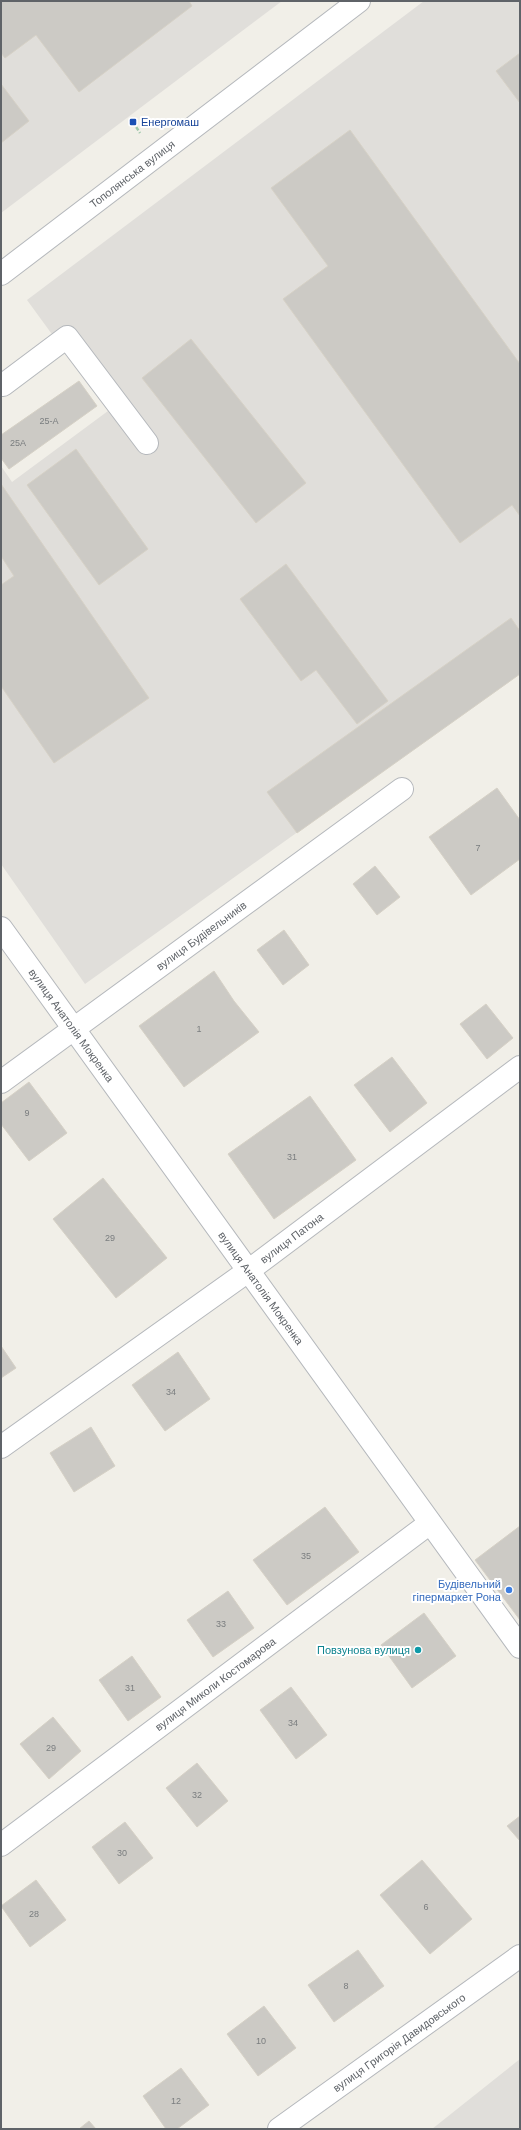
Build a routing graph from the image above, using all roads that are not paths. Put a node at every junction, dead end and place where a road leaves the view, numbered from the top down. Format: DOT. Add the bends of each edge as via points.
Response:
graph roads {
  1 [pos="359,1"];
  2 [pos="1,274"];
  3 [pos="2,384"];
  4 [pos="147,443"];
  5 [pos="402,789"];
  6 [pos="1,928"];
  7 [pos="74,1030"];
  8 [pos="520,1066"];
  9 [pos="1,1082"];
  10 [pos="248,1271"];
  11 [pos="1,1447"];
  12 [pos="430,1523"];
  13 [pos="520,1647"];
  14 [pos="1,1845"];
  15 [pos="520,1956"];
  16 [pos="279,2129"];
  1 -- 2 [label="street, Тополянська вулиця"];
  3 -- 4 [label="street" via="67,338"];
  5 -- 7 [label="street, вулиця Будівельників"];
  6 -- 7 [label="street, вулиця Анатолія Мокренка"];
  7 -- 9 [label="street, вулиця Будівельників"];
  7 -- 10 [label="street, вулиця Анатолія Мокренка"];
  8 -- 10 [label="street, вулиця Патона"];
  10 -- 11 [label="street, вулиця Патона"];
  10 -- 12 [label="street, вулиця Анатолія Мокренка"];
  12 -- 13 [label="street, вулиця Анатолія Мокренка"];
  12 -- 14 [label="street, вулиця Миколи Костомарова"];
  15 -- 16 [label="street, вулиця Григорія Давидовського"];
}
